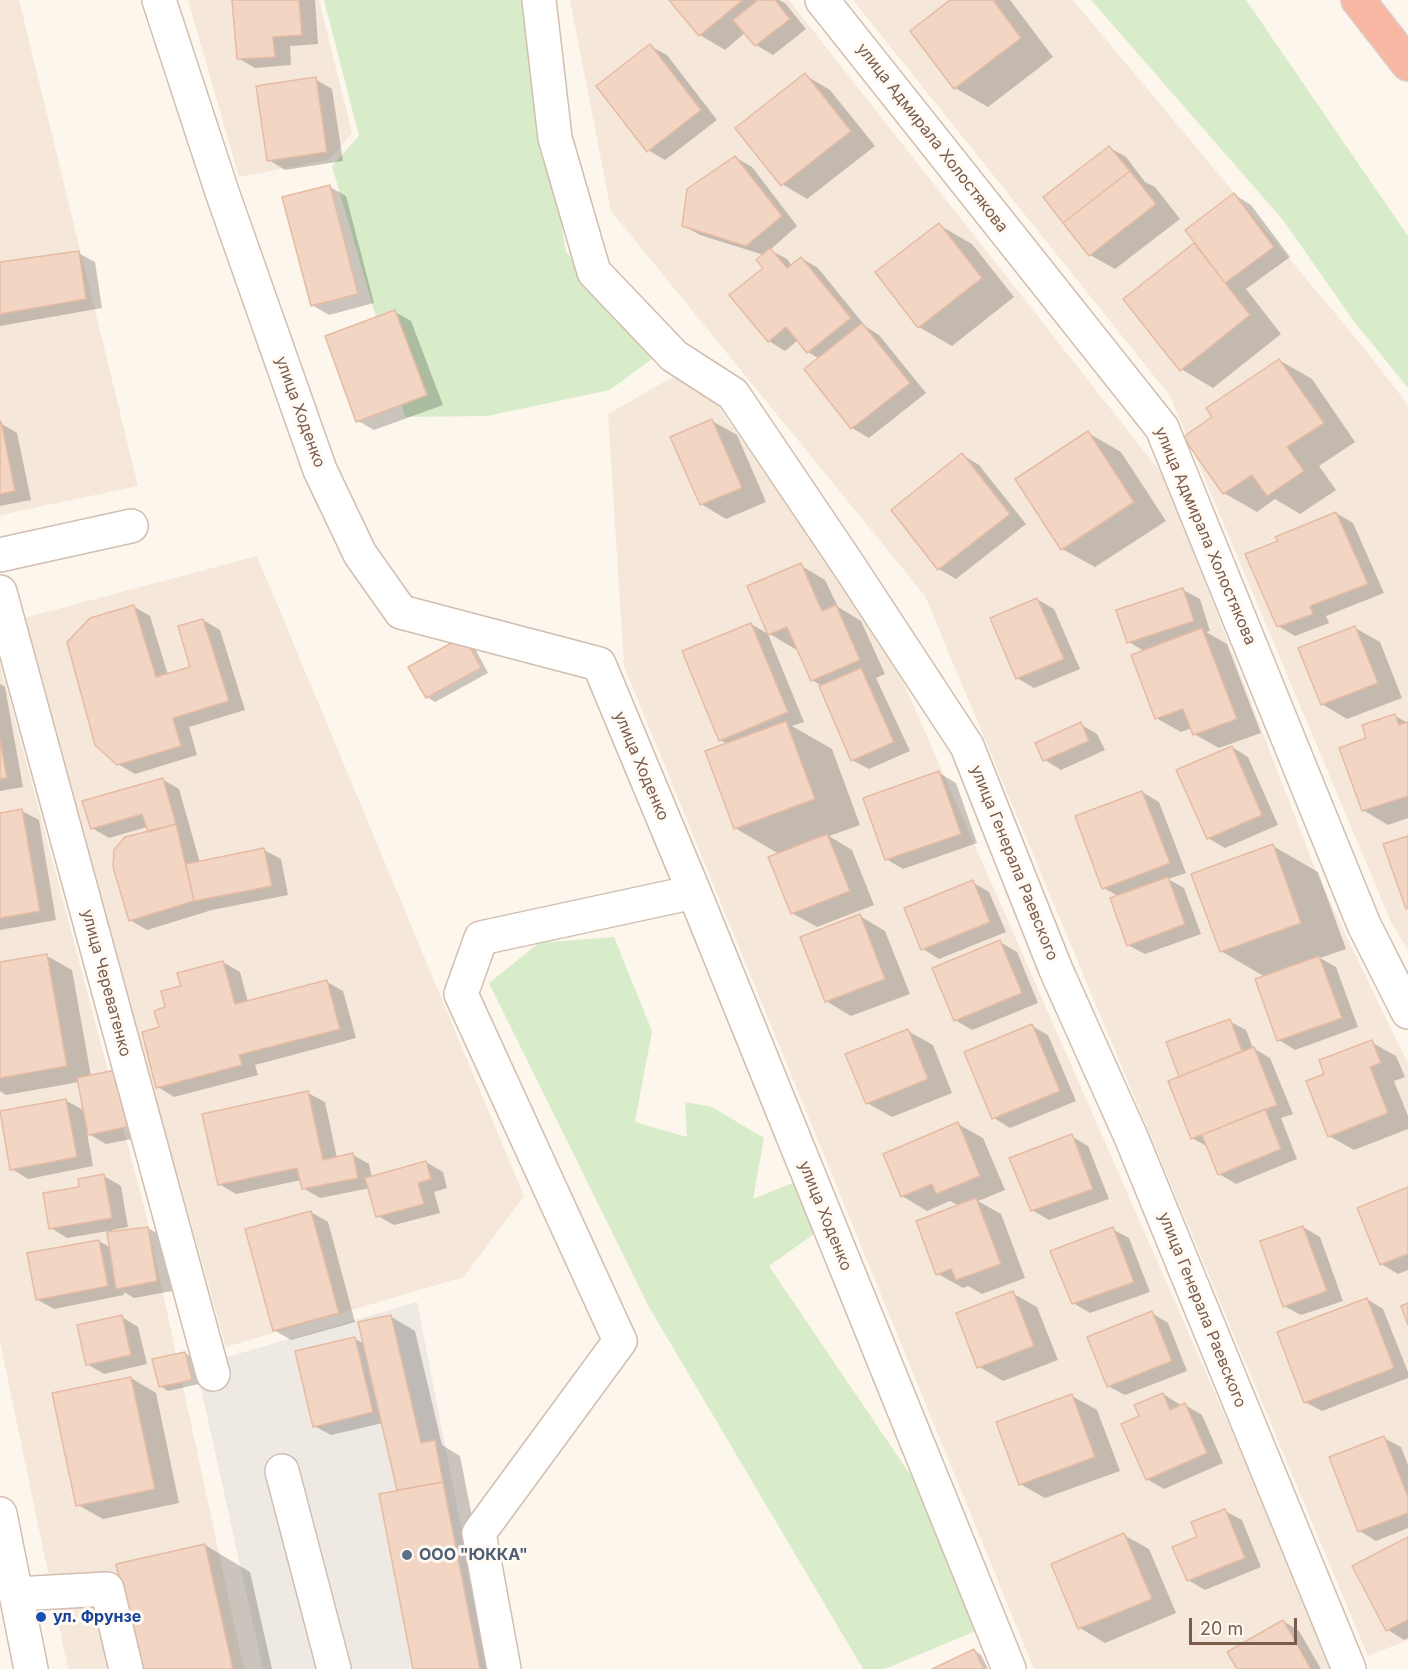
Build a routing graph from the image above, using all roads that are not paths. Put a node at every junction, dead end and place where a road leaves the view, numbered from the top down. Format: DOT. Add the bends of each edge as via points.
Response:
graph roads {
  1 [pos="159,0"];
  2 [pos="539,0"];
  3 [pos="822,0"];
  4 [pos="1358,0"];
  5 [pos="1408,64"];
  6 [pos="131,526"];
  7 [pos="0,555"];
  8 [pos="0,592"];
  9 [pos="694,892"];
  10 [pos="1408,1012"];
  11 [pos="213,1374"];
  12 [pos="282,1471"];
  13 [pos="0,1514"];
  14 [pos="16,1594"];
  15 [pos="32,1669"];
  16 [pos="126,1669"];
  17 [pos="334,1669"];
  18 [pos="504,1669"];
  19 [pos="1009,1669"];
  20 [pos="1350,1669"];
  1 -- 9 [label="street, улица Ходенко" via="320,470 360,554 401,612 599,664"];
  2 -- 20 [label="street, улица Генерала Раевского" via="555,138 594,272 674,356 733,394 967,746 1056,970 1131,1137"];
  3 -- 10 [label="street, улица Адмирала Холостякова" via="1162,428 1364,925"];
  4 -- 5 [label="highway"];
  6 -- 7 [label="street"];
  8 -- 11 [label="street, улица Череватенко"];
  9 -- 18 [label="street" via="481,938 461,994 620,1341 479,1533"];
  9 -- 19 [label="street, улица Ходенко"];
  12 -- 17 [label="street"];
  13 -- 14 [label="street"];
  14 -- 15 [label="street"];
  14 -- 16 [label="street" via="107,1589"];
}
